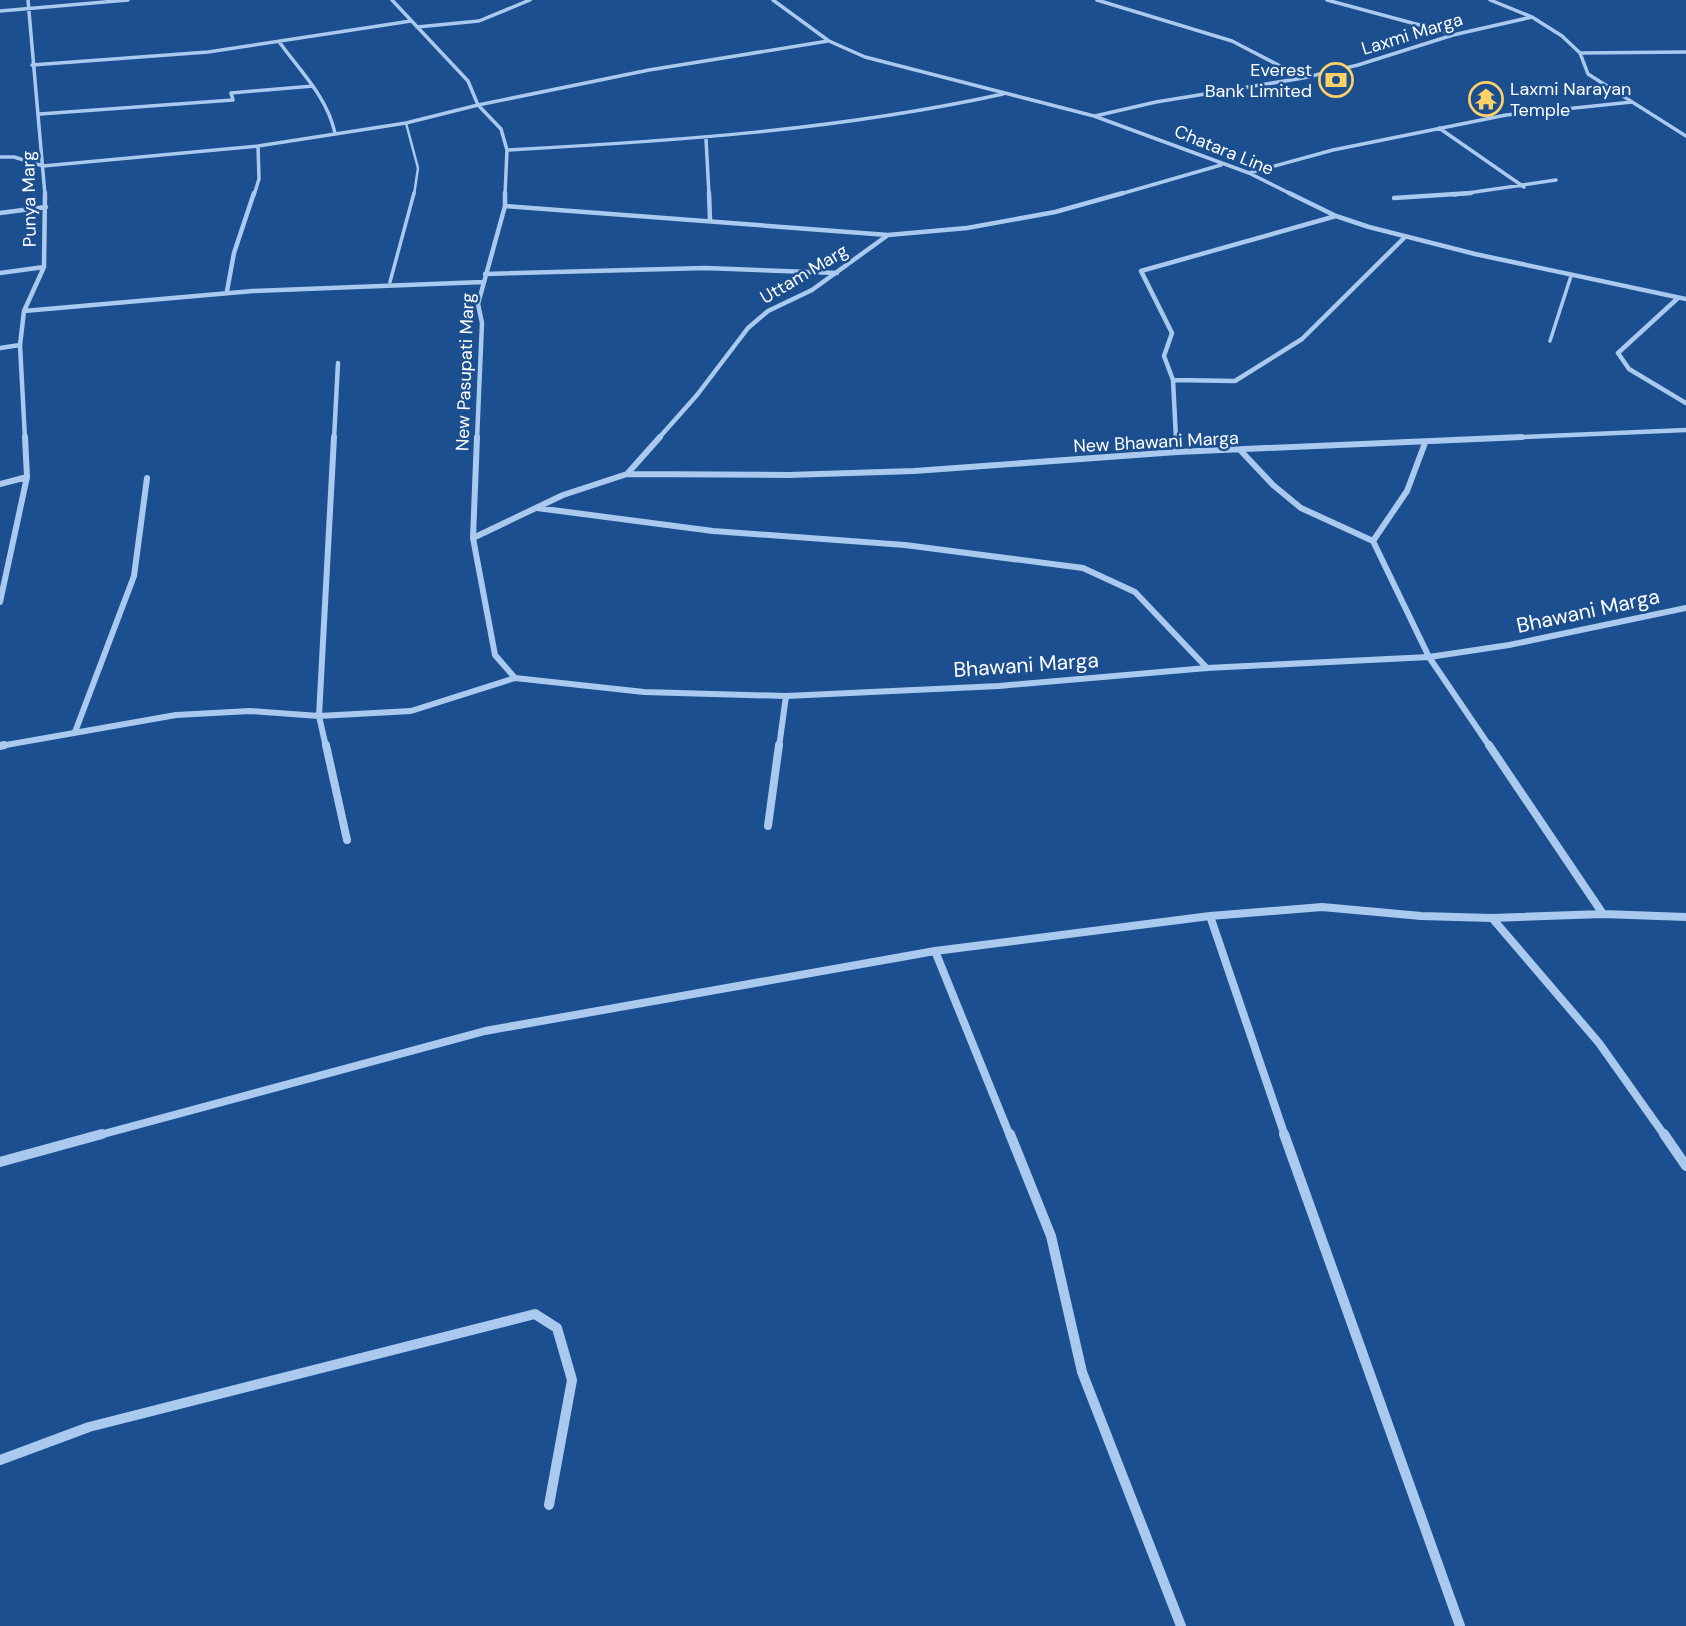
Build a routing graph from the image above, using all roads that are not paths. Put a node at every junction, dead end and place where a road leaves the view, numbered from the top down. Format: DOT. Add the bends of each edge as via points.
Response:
graph roads {
  1 [pos="28,0"];
  2 [pos="128,0"];
  3 [pos="392,0"];
  4 [pos="530,0"];
  5 [pos="773,0"];
  6 [pos="1097,0"];
  7 [pos="1327,0"];
  8 [pos="1490,0"];
  9 [pos="30,7"];
  10 [pos="0,10"];
  11 [pos="1532,17"];
  12 [pos="411,21"];
  13 [pos="417,27"];
  14 [pos="1454,35"];
  15 [pos="829,41"];
  16 [pos="281,43"];
  17 [pos="1686,52"];
  18 [pos="1580,53"];
  19 [pos="32,65"];
  20 [pos="1303,78"];
  21 [pos="313,86"];
  22 [pos="1005,94"];
  23 [pos="1632,102"];
  24 [pos="478,105"];
  25 [pos="40,114"];
  26 [pos="1094,116"];
  27 [pos="405,123"];
  28 [pos="1439,128"];
  29 [pos="335,133"];
  30 [pos="1686,136"];
  31 [pos="706,139"];
  32 [pos="258,146"];
  33 [pos="507,150"];
  34 [pos="0,157"];
  35 [pos="1222,165"];
  36 [pos="43,166"];
  37 [pos="1249,173"];
  38 [pos="1556,180"];
  39 [pos="1524,187"];
  40 [pos="1394,198"];
  41 [pos="46,206"];
  42 [pos="505,206"];
  43 [pos="0,213"];
  44 [pos="1336,215"];
  45 [pos="710,219"];
  46 [pos="888,235"];
  47 [pos="1405,237"];
  48 [pos="44,267"];
  49 [pos="0,272"];
  50 [pos="485,274"];
  51 [pos="837,274"];
  52 [pos="1571,276"];
  53 [pos="390,282"];
  54 [pos="483,282"];
  55 [pos="227,291"];
  56 [pos="1678,298"];
  57 [pos="1686,299"];
  58 [pos="24,311"];
  59 [pos="1550,341"];
  60 [pos="20,345"];
  61 [pos="0,348"];
  62 [pos="338,363"];
  63 [pos="1173,380"];
  64 [pos="1686,403"];
  65 [pos="1686,430"];
  66 [pos="1425,443"];
  67 [pos="1241,451"];
  68 [pos="1177,452"];
  69 [pos="627,474"];
  70 [pos="27,477"];
  71 [pos="147,478"];
  72 [pos="0,484"];
  73 [pos="536,508"];
  74 [pos="473,538"];
  75 [pos="1373,541"];
  76 [pos="0,602"];
  77 [pos="1686,608"];
  78 [pos="1429,656"];
  79 [pos="1207,668"];
  80 [pos="515,678"];
  81 [pos="786,696"];
  82 [pos="319,716"];
  83 [pos="75,732"];
  84 [pos="0,746"];
  85 [pos="768,826"];
  86 [pos="348,840"];
  87 [pos="1603,914"];
  88 [pos="1210,916"];
  89 [pos="1686,917"];
  90 [pos="1492,918"];
  91 [pos="935,951"];
  92 [pos="0,1162"];
  93 [pos="1686,1166"];
  94 [pos="0,1460"];
  95 [pos="549,1505"];
  96 [pos="1181,1626"];
  97 [pos="1460,1626"];
  1 -- 9 [label="street, Punya Marg"];
  2 -- 9 [label="street"];
  3 -- 12 [label="street, New Pasupati Marg"];
  4 -- 13 [label="street" via="479,20"];
  5 -- 15 [label="street, Chatara Line"];
  6 -- 20 [label="street" via="1232,41"];
  7 -- 14 [label="street"];
  8 -- 11 [label="street"];
  9 -- 10 [label="street"];
  9 -- 19 [label="street, Punya Marg"];
  11 -- 14 [label="street, Laxmi Marga"];
  11 -- 18 [label="street"];
  12 -- 13 [label="street, New Pasupati Marg"];
  12 -- 16 [label="street"];
  13 -- 24 [label="street, New Pasupati Marg" via="468,81"];
  14 -- 20 [label="street, Laxmi Marga"];
  15 -- 22 [label="street, Chatara Line" via="865,57"];
  15 -- 24 [label="street" via="649,70"];
  16 -- 19 [label="street"];
  16 -- 21 [label="street"];
  17 -- 18 [label="street"];
  18 -- 23 [label="street" via="1588,74"];
  19 -- 25 [label="street, Punya Marg"];
  20 -- 26 [label="street, Laxmi Marga"];
  21 -- 25 [label="street" via="231,93 233,100"];
  21 -- 29 [label="street" via="325,102"];
  22 -- 26 [label="street, Chatara Line"];
  22 -- 31 [label="street" via="930,110"];
  23 -- 28 [label="street"];
  23 -- 30 [label="street"];
  24 -- 27 [label="street"];
  24 -- 33 [label="street, New Pasupati Marg" via="501,129"];
  25 -- 36 [label="street, Punya Marg"];
  26 -- 35 [label="street, Chatara Line"];
  27 -- 29 [label="street"];
  27 -- 53 [label="lane" via="418,168"];
  28 -- 37 [label="street"];
  28 -- 39 [label="street"];
  29 -- 32 [label="street"];
  31 -- 33 [label="street"];
  31 -- 45 [label="street"];
  32 -- 36 [label="street"];
  32 -- 55 [label="street" via="259,179 234,253"];
  33 -- 42 [label="street, New Pasupati Marg"];
  34 -- 36 [label="street"];
  35 -- 37 [label="street, Chatara Line"];
  35 -- 46 [label="street" via="1055,212 967,228"];
  36 -- 41 [label="street, Punya Marg"];
  37 -- 44 [label="street, Chatara Line"];
  38 -- 39 [label="street"];
  39 -- 40 [label="street"];
  41 -- 43 [label="street"];
  41 -- 48 [label="street, Punya Marg"];
  42 -- 45 [label="street"];
  42 -- 50 [label="street, New Pasupati Marg"];
  44 -- 47 [label="street, Chatara Line"];
  44 -- 63 [label="street" via="1141,271 1172,333 1164,356"];
  45 -- 46 [label="street"];
  46 -- 51 [label="street, Uttam Marg"];
  47 -- 52 [label="street, Chatara Line"];
  47 -- 63 [label="street" via="1302,339 1235,381"];
  48 -- 49 [label="street"];
  48 -- 58 [label="street, Punya Marg"];
  50 -- 51 [label="street" via="766,267"];
  50 -- 54 [label="street, New Pasupati Marg"];
  51 -- 69 [label="street, Uttam Marg" via="768,311 748,328"];
  52 -- 56 [label="street, Chatara Line"];
  52 -- 59 [label="lane"];
  53 -- 54 [label="street"];
  53 -- 55 [label="street"];
  54 -- 74 [label="street, New Pasupati Marg" via="478,304 482,323"];
  55 -- 58 [label="street"];
  56 -- 57 [label="street, Chatara Line"];
  56 -- 64 [label="street" via="1618,354 1629,369"];
  58 -- 60 [label="street, Punya Marg"];
  60 -- 61 [label="street"];
  60 -- 70 [label="street, Punya Marg"];
  62 -- 82 [label="street"];
  63 -- 68 [label="street"];
  65 -- 66 [label="street, New Bhawani Marga"];
  66 -- 67 [label="street, New Bhawani Marga"];
  66 -- 75 [label="street" via="1407,491"];
  67 -- 68 [label="street, New Bhawani Marga"];
  67 -- 75 [label="street" via="1301,508"];
  68 -- 69 [label="street, New Bhawani Marga" via="914,471"];
  69 -- 73 [label="street"];
  70 -- 72 [label="street"];
  70 -- 76 [label="street, Punya Marg"];
  71 -- 83 [label="street" via="134,576"];
  73 -- 74 [label="street"];
  73 -- 79 [label="street" via="713,531 905,545 1083,568 1135,592"];
  74 -- 80 [label="street" via="495,655"];
  75 -- 78 [label="street"];
  77 -- 78 [label="street, Bhawani Marga" via="1509,645"];
  78 -- 79 [label="street, Bhawani Marga"];
  78 -- 87 [label="street"];
  79 -- 81 [label="street, Bhawani Marga" via="999,686"];
  80 -- 81 [label="street, Bhawani Marga" via="644,692"];
  80 -- 82 [label="street" via="411,711"];
  81 -- 85 [label="street"];
  82 -- 83 [label="street" via="250,711 176,715"];
  82 -- 86 [label="street"];
  83 -- 84 [label="street"];
  87 -- 89 [label="street"];
  87 -- 90 [label="street"];
  88 -- 90 [label="street" via="1322,907"];
  88 -- 91 [label="street"];
  88 -- 97 [label="street" via="1302,1188"];
  90 -- 93 [label="street" via="1599,1043"];
  91 -- 92 [label="street" via="485,1031"];
  91 -- 96 [label="street" via="1051,1237 1082,1372"];
  94 -- 95 [label="street" via="89,1427 535,1314 557,1328 572,1380"];
}
